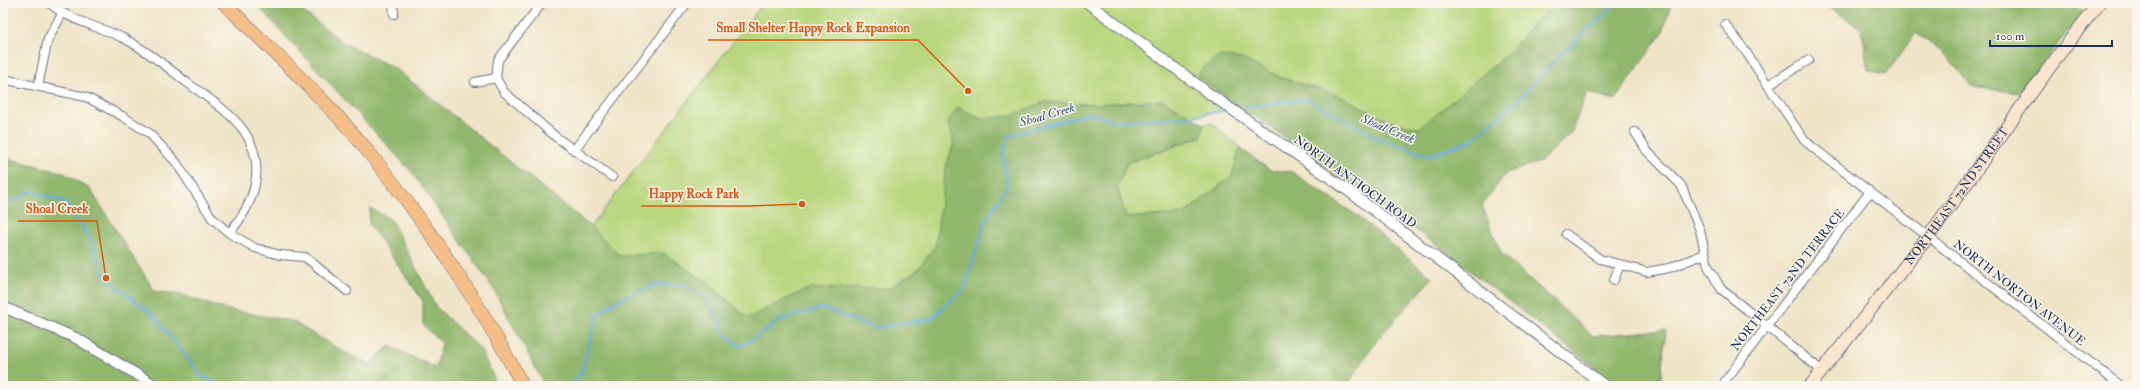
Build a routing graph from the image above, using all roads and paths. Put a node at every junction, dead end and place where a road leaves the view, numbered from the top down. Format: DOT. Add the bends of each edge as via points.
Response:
graph roads {
  1 [pos="49,3"];
  2 [pos="224,3"];
  3 [pos="393,3"];
  4 [pos="542,3"];
  5 [pos="687,3"];
  6 [pos="1088,3"];
  7 [pos="2099,3"];
  8 [pos="62,14"];
  9 [pos="394,14"];
  10 [pos="1725,24"];
  11 [pos="1808,60"];
  12 [pos="496,78"];
  13 [pos="3,80"];
  14 [pos="475,82"];
  15 [pos="1768,85"];
  16 [pos="38,86"];
  17 [pos="1635,132"];
  18 [pos="574,150"];
  19 [pos="612,177"];
  20 [pos="1869,193"];
  21 [pos="229,234"];
  22 [pos="1566,234"];
  23 [pos="1928,237"];
  24 [pos="1705,254"];
  25 [pos="1620,264"];
  26 [pos="1614,280"];
  27 [pos="347,291"];
  28 [pos="3,307"];
  29 [pos="1766,327"];
  30 [pos="1821,370"];
  31 [pos="1725,381"];
  32 [pos="156,386"];
  33 [pos="523,386"];
  34 [pos="1605,386"];
  35 [pos="1810,386"];
  36 [pos="2121,386"];
  1 -- 8 [label="street"];
  2 -- 33 [label="main road" via="316,93 375,160 435,242 497,336"];
  3 -- 9 [label="street"];
  4 -- 12 [label="street" via="498,60"];
  5 -- 18 [label="street"];
  6 -- 34 [label="street, NORTH ANTIOCH ROAD" via="1262,132 1351,193"];
  7 -- 23 [label="main road, NORTHEAST 72ND STREET"];
  8 -- 16 [label="street" via="48,39"];
  8 -- 21 [label="street" via="110,32 143,49 220,108 244,131 255,156 256,184 249,207"];
  10 -- 15 [label="street, NORTH NORTON AVENUE"];
  11 -- 15 [label="street"];
  12 -- 14 [label="street"];
  12 -- 18 [label="street" via="504,92"];
  13 -- 16 [label="street"];
  15 -- 20 [label="street, NORTH NORTON AVENUE" via="1802,137"];
  16 -- 21 [label="street" via="86,97 149,133 176,162 212,218"];
  17 -- 24 [label="street" via="1647,151 1681,185 1700,230"];
  18 -- 19 [label="street"];
  20 -- 23 [label="street, NORTH NORTON AVENUE"];
  20 -- 29 [label="street, NORTHEAST 72ND TERRACE"];
  21 -- 27 [label="street" via="255,248 305,257"];
  22 -- 25 [label="street" via="1600,259"];
  23 -- 30 [label="main road, NORTHEAST 72ND STREET"];
  23 -- 36 [label="street, NORTH NORTON AVENUE"];
  24 -- 25 [label="street" via="1668,268 1647,272"];
  24 -- 29 [label="street" via="1720,289"];
  25 -- 26 [label="street"];
  28 -- 32 [label="street" via="76,338"];
  29 -- 30 [label="street"];
  29 -- 31 [label="street, NORTHEAST 72ND TERRACE"];
  30 -- 35 [label="main road, NORTHEAST 72ND STREET"];
}
